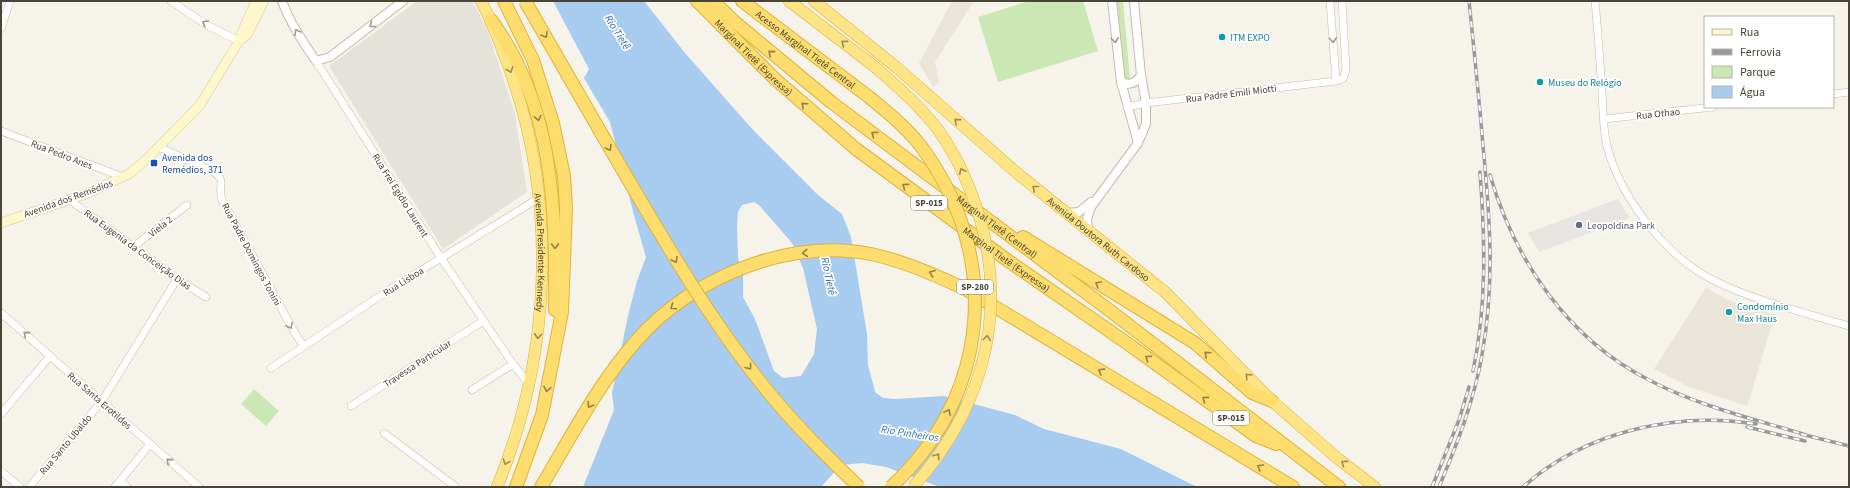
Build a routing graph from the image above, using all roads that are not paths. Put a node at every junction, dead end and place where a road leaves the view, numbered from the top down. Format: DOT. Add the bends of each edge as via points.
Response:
graph roads {
  1 [pos="10,1"];
  2 [pos="171,1"];
  3 [pos="256,1"];
  4 [pos="264,1"];
  5 [pos="282,1"];
  6 [pos="403,1"];
  7 [pos="481,1"];
  8 [pos="504,1"];
  9 [pos="525,1"];
  10 [pos="697,1"];
  11 [pos="713,1"];
  12 [pos="742,1"];
  13 [pos="789,1"];
  14 [pos="814,1"];
  15 [pos="1112,1"];
  16 [pos="1134,1"];
  17 [pos="1330,1"];
  18 [pos="1342,1"];
  19 [pos="1596,1"];
  20 [pos="491,20"];
  21 [pos="1,29"];
  22 [pos="239,41"];
  23 [pos="316,61"];
  24 [pos="1141,75"];
  25 [pos="1336,81"];
  26 [pos="1121,82"];
  27 [pos="1849,92"];
  28 [pos="1834,94"];
  29 [pos="1146,103"];
  30 [pos="1127,107"];
  31 [pos="1704,108"];
  32 [pos="1604,119"];
  33 [pos="1,131"];
  34 [pos="1138,143"];
  35 [pos="891,146"];
  36 [pos="159,147"];
  37 [pos="123,177"];
  38 [pos="539,198"];
  39 [pos="1097,198"];
  40 [pos="70,200"];
  41 [pos="186,205"];
  42 [pos="1066,213"];
  43 [pos="1,222"];
  44 [pos="1088,230"];
  45 [pos="133,247"];
  46 [pos="441,258"];
  47 [pos="177,279"];
  48 [pos="206,297"];
  49 [pos="1,313"];
  50 [pos="483,321"];
  51 [pos="1849,326"];
  52 [pos="304,346"];
  53 [pos="555,350"];
  54 [pos="50,356"];
  55 [pos="513,364"];
  56 [pos="271,368"];
  57 [pos="529,384"];
  58 [pos="472,390"];
  59 [pos="102,401"];
  60 [pos="1272,401"];
  61 [pos="351,406"];
  62 [pos="1,414"];
  63 [pos="384,432"];
  64 [pos="150,444"];
  65 [pos="1287,447"];
  66 [pos="1,471"];
  67 [pos="117,484"];
  68 [pos="20,487"];
  69 [pos="29,487"];
  70 [pos="127,487"];
  71 [pos="199,487"];
  72 [pos="456,487"];
  73 [pos="497,487"];
  74 [pos="516,487"];
  75 [pos="541,487"];
  76 [pos="859,487"];
  77 [pos="891,487"];
  78 [pos="913,487"];
  79 [pos="1294,487"];
  80 [pos="1339,487"];
  81 [pos="1375,487"];
  1 -- 21 [label="street"];
  22 -- 2 [label="street, one-way" via="207,25"];
  3 -- 22 [label="main road, Avenida dos Remédios"];
  4 -- 22 [label="main road, Avenida dos Remédios" via="247,35"];
  23 -- 5 [label="street, Rua Frei Egidio Laurent, one-way"];
  6 -- 23 [label="street, one-way" via="330,57"];
  7 -- 20 [label="highway, Avenida Presidente Kennedy"];
  8 -- 53 [label="highway" via="533,60 543,89 557,136 564,176 564,289"];
  9 -- 76 [label="highway, one-way, bridge" via="623,172 679,266 715,320 775,400"];
  65 -- 10 [label="highway, Marginal Tietê (Expressa) / SP-015, one-way" via="1256,436 1124,340 1007,260 856,149 775,78"];
  35 -- 11 [label="highway, Marginal Tietê (Central), one-way" via="807,82"];
  77 -- 12 [label="highway, Acesso Marginal Tietê Central / SP-280, one-way, bridge" via="926,449 942,424 962,382 970,351 975,287 971,254 959,214 947,189 919,145 905,129 869,97"];
  78 -- 13 [label="highway, one-way, bridge" via="926,472 968,406 985,356 992,284 989,256 977,207 953,154 918,106 875,67"];
  42 -- 14 [label="highway, Avenida Doutora Ruth Cardoso, one-way" via="994,154 896,67"];
  15 -- 26 [label="street, one-way"];
  16 -- 24 [label="street"];
  17 -- 25 [label="street, one-way"];
  18 -- 25 [label="street" via="1346,70 1343,79"];
  19 -- 32 [label="street"];
  20 -- 38 [label="highway, Avenida Presidente Kennedy, one-way" via="523,111 533,151"];
  20 -- 53 [label="highway, one-way" via="507,42 525,77 543,139 554,212 556,246"];
  22 -- 36 [label="main road, Avenida dos Remédios" via="200,105"];
  23 -- 46 [label="street, Rua Frei Egidio Laurent"];
  24 -- 26 [label="street" via="1134,83"];
  24 -- 29 [label="street"];
  25 -- 29 [label="street, Rua Padre Emili Miotti"];
  26 -- 30 [label="street"];
  27 -- 28 [label="street"];
  29 -- 30 [label="street, Rua Padre Emili Miotti"];
  29 -- 34 [label="street" via="1146,124"];
  30 -- 34 [label="street"];
  31 -- 32 [label="street, Rua Othao"];
  32 -- 51 [label="street" via="1607,146 1626,194 1667,245 1698,271 1725,285"];
  33 -- 37 [label="street, Rua Pedro Anes"];
  34 -- 39 [label="street"];
  60 -- 35 [label="highway, one-way" via="1252,393 1195,343 992,217 906,148"];
  35 -- 65 [label="highway, Marginal Tietê (Central)"];
  36 -- 37 [label="main road, Avenida dos Remédios"];
  36 -- 52 [label="street, Rua Padre Domingos Tonini, one-way" via="220,176 222,200"];
  37 -- 40 [label="main road, Avenida dos Remédios"];
  38 -- 46 [label="street, Rua Lisboa"];
  38 -- 57 [label="highway, Avenida Presidente Kennedy, one-way" via="543,267 537,346"];
  39 -- 42 [label="street" via="1079,212"];
  39 -- 44 [label="street" via="1087,214"];
  40 -- 43 [label="main road, Avenida dos Remédios"];
  40 -- 45 [label="street, Rua Eugenia da Conceição Dias"];
  41 -- 45 [label="street, Viela 2"];
  42 -- 44 [label="highway, Avenida Doutora Ruth Cardoso"];
  60 -- 44 [label="highway, Avenida Doutora Ruth Cardoso, one-way" via="1165,292"];
  45 -- 47 [label="street, Rua Eugenia da Conceição Dias"];
  46 -- 50 [label="street, Rua Frei Egidio Laurent"];
  46 -- 52 [label="street, Rua Lisboa"];
  47 -- 48 [label="street, Rua Eugenia da Conceição Dias"];
  47 -- 59 [label="street, Rua Santo Ubaldo"];
  54 -- 49 [label="street, Rua Santa Erotildes, one-way"];
  50 -- 55 [label="street, Rua Frei Egidio Laurent"];
  50 -- 61 [label="street, Travessa Particular"];
  52 -- 56 [label="street, Rua Lisboa"];
  53 -- 74 [label="highway, one-way" via="542,415"];
  54 -- 59 [label="street, Rua Santa Erotildes"];
  54 -- 62 [label="street"];
  55 -- 57 [label="street, Rua Frei Egidio Laurent"];
  55 -- 58 [label="street"];
  57 -- 73 [label="highway, Avenida Presidente Kennedy, one-way" via="513,444"];
  59 -- 64 [label="street, Rua Santa Erotildes"];
  59 -- 69 [label="street, Rua Santo Ubaldo"];
  81 -- 60 [label="highway, Avenida Doutora Ruth Cardoso, one-way" via="1337,458"];
  63 -- 72 [label="street"];
  64 -- 67 [label="street"];
  71 -- 64 [label="street, Rua Santa Erotildes, one-way"];
  65 -- 80 [label="highway, Marginal Tietê (Expressa) / SP-015"];
  66 -- 68 [label="street"];
  67 -- 70 [label="street"];
  79 -- 75 [label="highway, one-way" via="967,290 918,268 871,254 843,251 794,254 769,259 714,280 661,315 615,367"];
}
